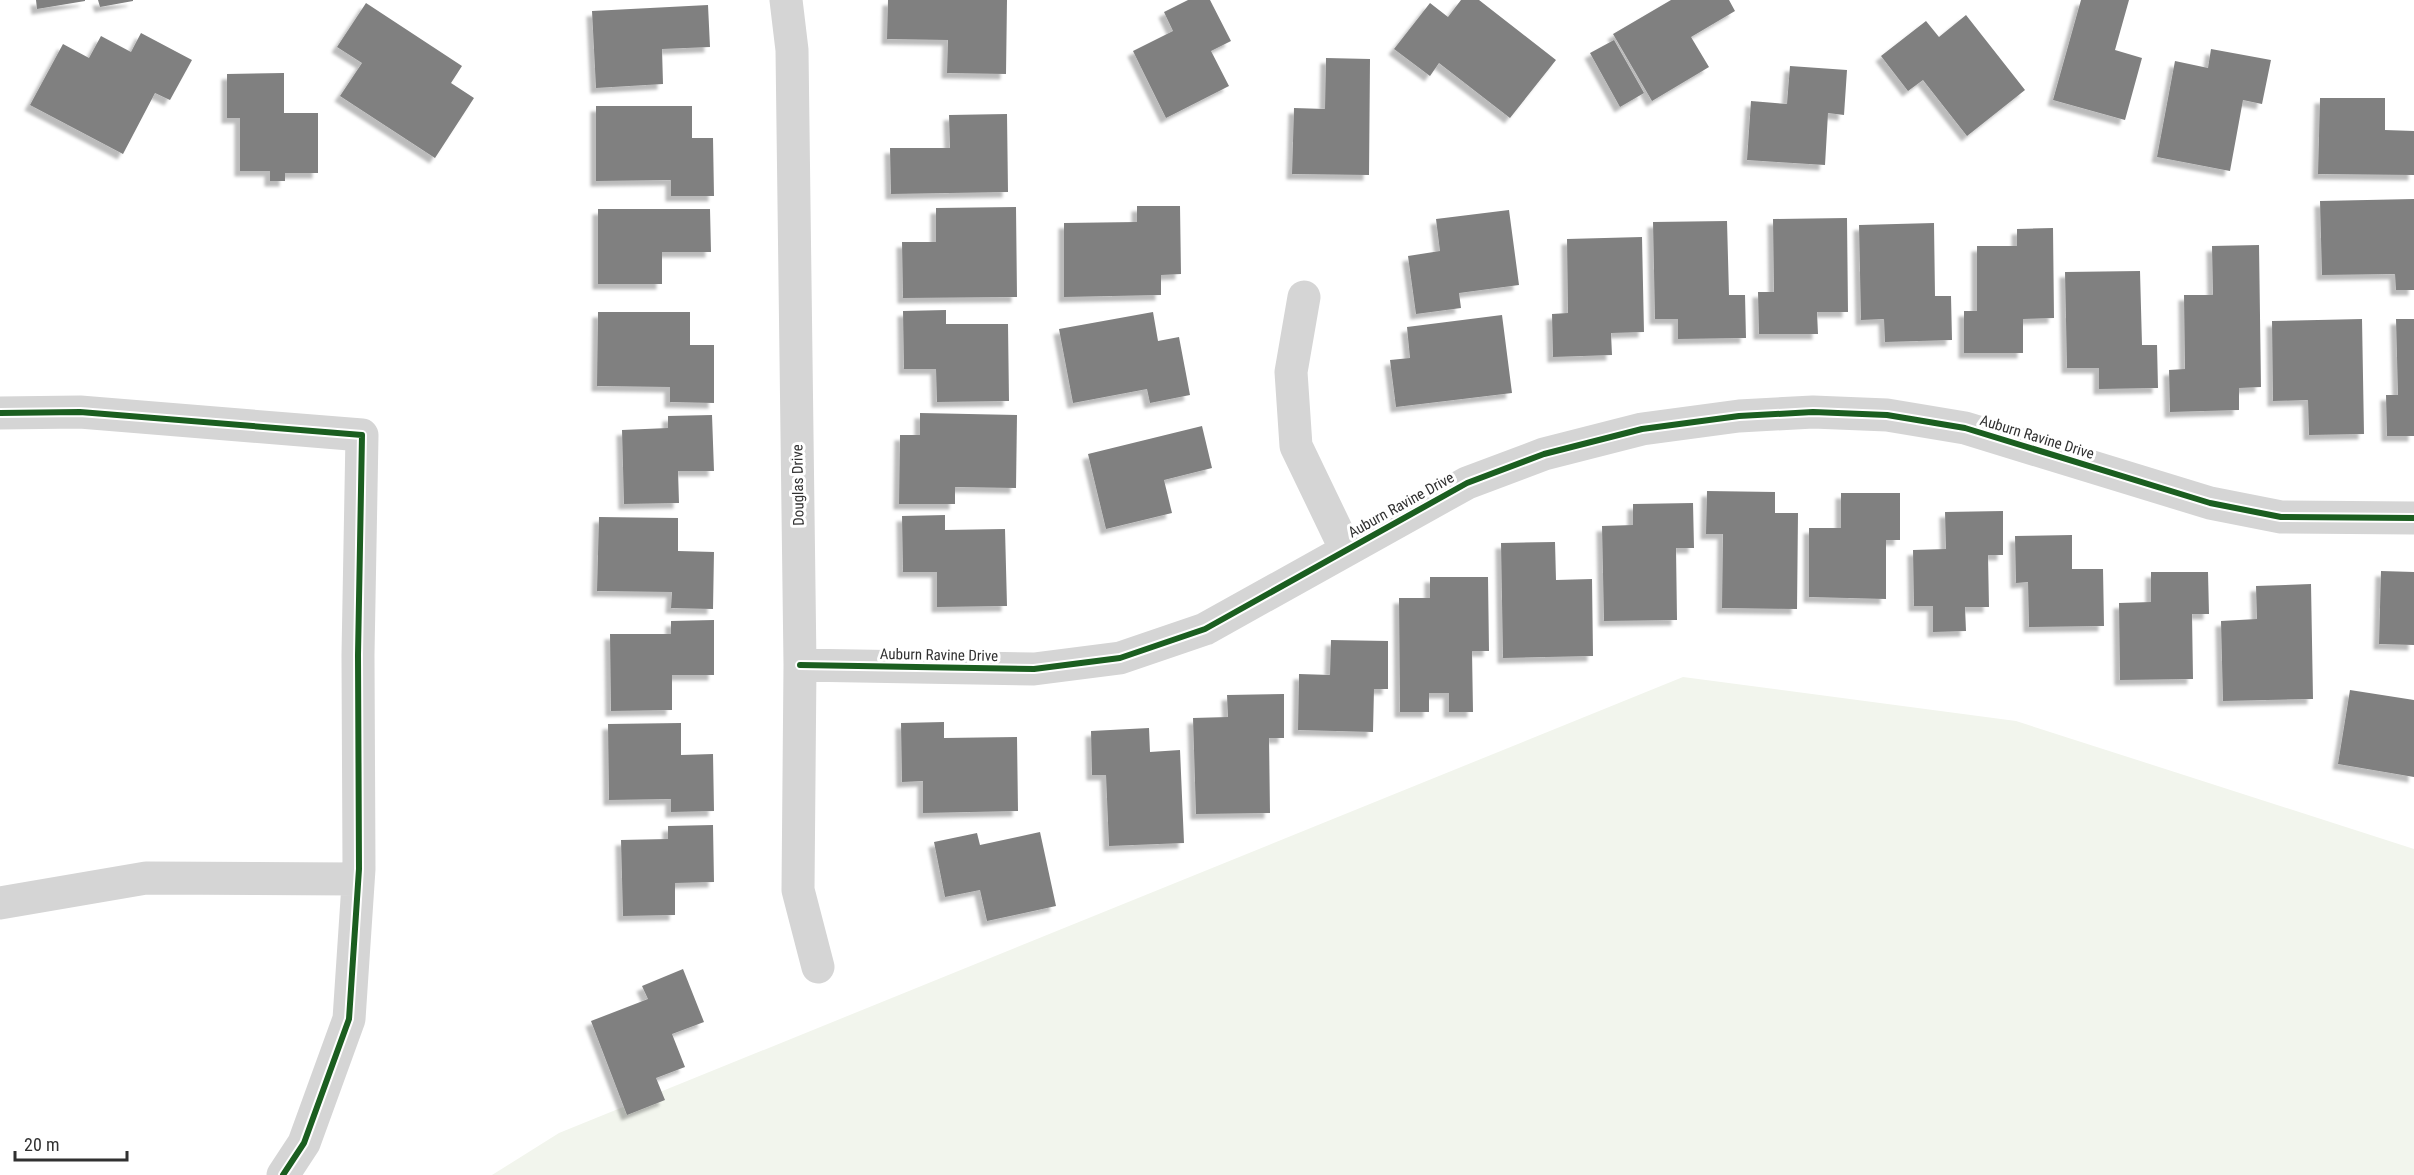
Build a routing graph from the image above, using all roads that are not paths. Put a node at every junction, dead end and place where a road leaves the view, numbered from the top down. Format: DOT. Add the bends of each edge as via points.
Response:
graph roads {
  1 [pos="786,0"];
  2 [pos="1304,297"];
  3 [pos="0,413"];
  4 [pos="2414,518"];
  5 [pos="1346,550"];
  6 [pos="800,665"];
  7 [pos="358,879"];
  8 [pos="0,903"];
  9 [pos="818,968"];
  10 [pos="283,1175"];
  1 -- 6 [label="street, Douglas Drive" via="792,50"];
  2 -- 5 [label="street" via="1292,372 1296,446"];
  3 -- 7 [label="street" via="80,412 362,435"];
  4 -- 5 [label="street, Auburn Ravine Drive" via="2281,517 2200,500 1965,428 1887,415 1813,412 1739,416 1642,429 1544,454 1467,483"];
  5 -- 6 [label="street, Auburn Ravine Drive" via="1205,629 1120,658 1034,669"];
  6 -- 9 [label="street, Douglas Drive" via="798,890"];
  7 -- 8 [label="street" via="146,878"];
  7 -- 10 [label="street" via="349,1019 304,1143"];
}
